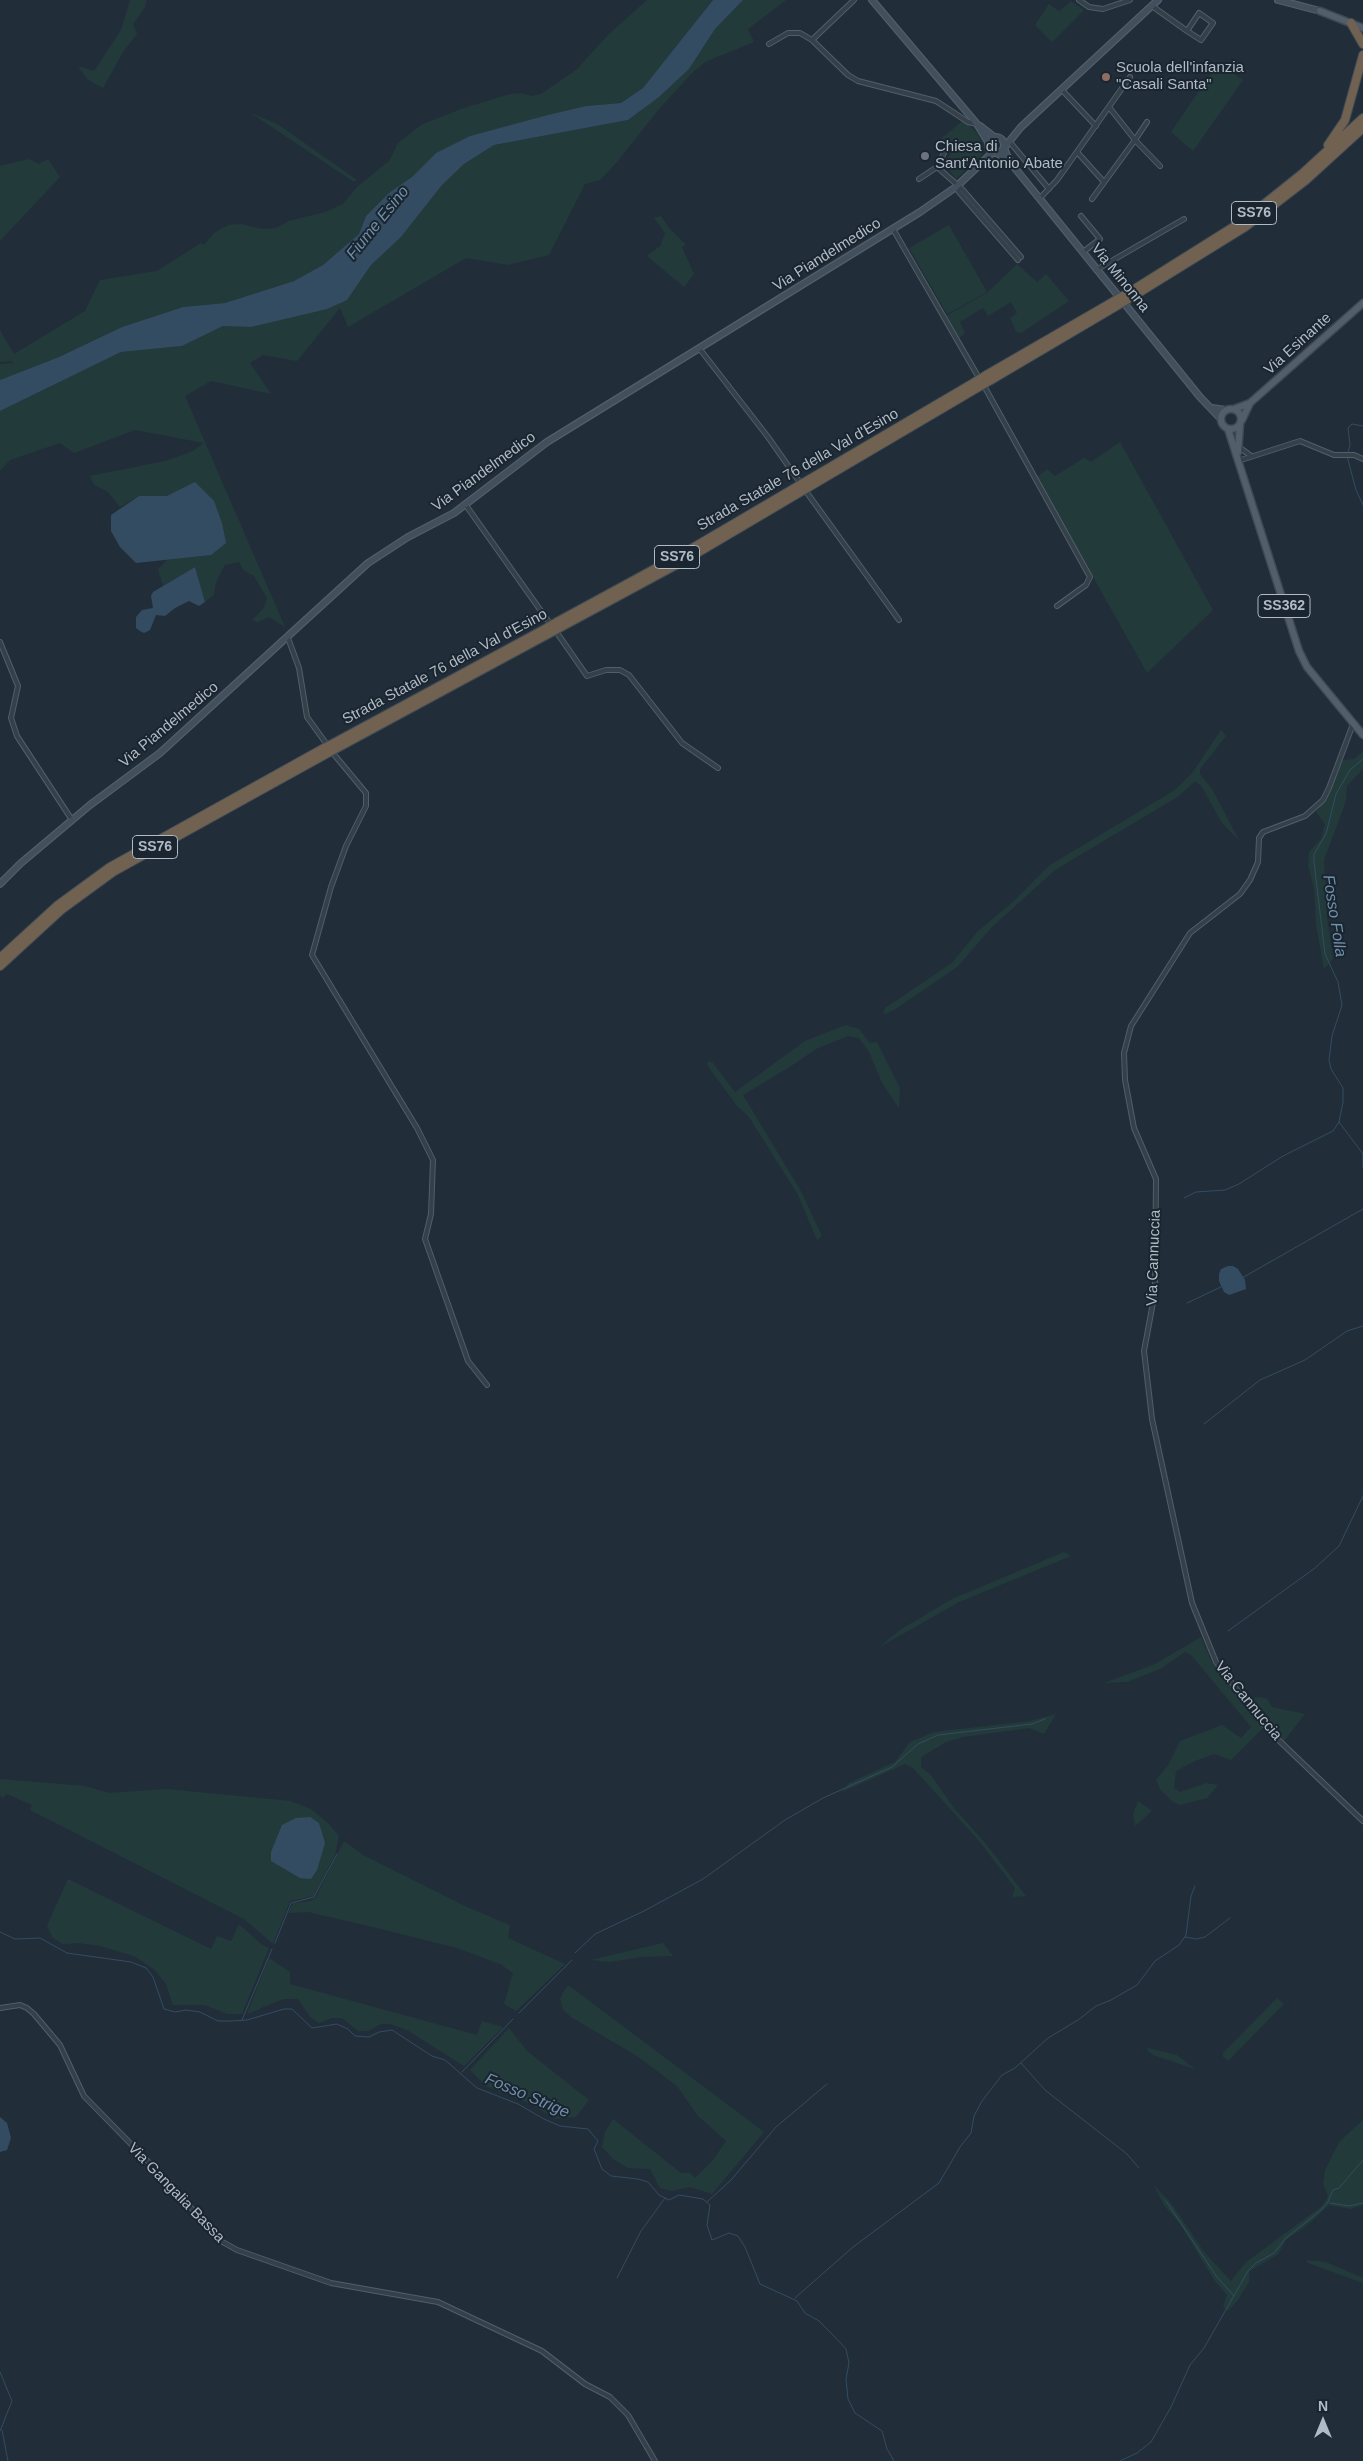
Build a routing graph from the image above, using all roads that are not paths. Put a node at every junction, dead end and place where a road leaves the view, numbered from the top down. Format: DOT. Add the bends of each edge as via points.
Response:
graph roads {
  1 [pos="854,0"];
  2 [pos="872,0"];
  3 [pos="1079,0"];
  4 [pos="1130,0"];
  5 [pos="1158,0"];
  6 [pos="1278,0"];
  7 [pos="1152,6"];
  8 [pos="1320,11"];
  9 [pos="1351,23"];
  10 [pos="1363,28"];
  11 [pos="1187,31"];
  12 [pos="812,40"];
  13 [pos="769,44"];
  14 [pos="1363,44"];
  15 [pos="1363,55"];
  16 [pos="1130,77"];
  17 [pos="1062,90"];
  18 [pos="1109,107"];
  19 [pos="1363,118"];
  20 [pos="1147,122"];
  21 [pos="977,124"];
  22 [pos="1096,126"];
  23 [pos="1021,127"];
  24 [pos="1363,128"];
  25 [pos="996,137"];
  26 [pos="1135,140"];
  27 [pos="1009,141"];
  28 [pos="1004,148"];
  29 [pos="991,149"];
  30 [pos="1077,152"];
  31 [pos="944,153"];
  32 [pos="1010,162"];
  33 [pos="1160,166"];
  34 [pos="937,167"];
  35 [pos="918,179"];
  36 [pos="1104,182"];
  37 [pos="956,186"];
  38 [pos="1049,189"];
  39 [pos="1040,198"];
  40 [pos="1092,199"];
  41 [pos="1270,200"];
  42 [pos="1081,216"];
  43 [pos="1184,219"];
  44 [pos="893,229"];
  45 [pos="1083,252"];
  46 [pos="1019,259"];
  47 [pos="1096,270"];
  48 [pos="1134,292"];
  49 [pos="1363,303"];
  50 [pos="699,348"];
  51 [pos="1250,403"];
  52 [pos="1212,408"];
  53 [pos="1234,409"];
  54 [pos="1226,410"];
  55 [pos="1221,419"];
  56 [pos="1241,423"];
  57 [pos="1228,429"];
  58 [pos="1238,446"];
  59 [pos="1251,456"];
  60 [pos="1363,459"];
  61 [pos="1238,461"];
  62 [pos="465,504"];
  63 [pos="1057,606"];
  64 [pos="899,620"];
  65 [pos="288,638"];
  66 [pos="0,642"];
  67 [pos="1353,724"];
  68 [pos="1363,735"];
  69 [pos="326,750"];
  70 [pos="718,768"];
  71 [pos="72,820"];
  72 [pos="0,884"];
  73 [pos="0,958"];
  74 [pos="0,966"];
  75 [pos="487,1385"];
  76 [pos="1363,1821"];
  77 [pos="0,2008"];
  78 [pos="655,2461"];
  1 -- 12 [label="street"];
  2 -- 21 [label="main road, Via Minonna"];
  3 -- 4 [label="street" via="1089,7 1103,9"];
  5 -- 7 [label="main road"];
  6 -- 8 [label="main road"];
  7 -- 11 [label="street"];
  7 -- 17 [label="main road"];
  8 -- 9 [label="main road"];
  9 -- 10 [label="main road"];
  9 -- 14 [label="highway"];
  11 -- 11 [label="street" via="1201,40 1214,23 1199,13"];
  12 -- 13 [label="street" via="795,32"];
  12 -- 21 [label="street" via="839,68 858,81 936,101 968,122"];
  15 -- 41 [label="highway" via="1340,130 1314,160"];
  16 -- 18 [label="street"];
  17 -- 22 [label="street"];
  17 -- 23 [label="main road"];
  18 -- 22 [label="street"];
  18 -- 26 [label="street"];
  19 -- 41 [label="highway, Strada Statale 76 della Val d'Esino / SS76"];
  20 -- 26 [label="street"];
  21 -- 25 [label="main road, Via Minonna"];
  21 -- 29 [label="main road, Via Minonna"];
  22 -- 30 [label="street"];
  23 -- 25 [label="main road" via="1009,135"];
  23 -- 27 [label="main road"];
  24 -- 48 [label="highway, Strada Statale 76 della Val d'Esino / SS76" via="1306,180 1245,227"];
  25 -- 28 [label="main road, Via Minonna" via="1003,141"];
  25 -- 29 [label="main road"];
  26 -- 33 [label="street"];
  26 -- 36 [label="street"];
  27 -- 28 [label="main road"];
  27 -- 38 [label="street"];
  28 -- 29 [label="main road"];
  28 -- 32 [label="main road, Via Minonna"];
  29 -- 32 [label="main road, Via Minonna"];
  29 -- 37 [label="main road, Via Piandelmedico" via="976,170"];
  30 -- 36 [label="street"];
  30 -- 38 [label="street"];
  31 -- 34 [label="street"];
  32 -- 39 [label="main road, Via Minonna"];
  34 -- 35 [label="street"];
  34 -- 37 [label="street"];
  36 -- 40 [label="street"];
  37 -- 44 [label="main road, Via Piandelmedico"];
  37 -- 46 [label="street"];
  38 -- 39 [label="street"];
  39 -- 45 [label="main road, Via Minonna"];
  41 -- 48 [label="highway, Strada Statale 76 della Val d'Esino / SS76"];
  42 -- 45 [label="street" via="1100,239"];
  43 -- 47 [label="street"];
  44 -- 50 [label="main road, Via Piandelmedico"];
  44 -- 63 [label="street" via="1090,577 1086,585"];
  45 -- 47 [label="main road, Via Minonna"];
  47 -- 52 [label="main road, Via Minonna"];
  48 -- 69 [label="highway, Strada Statale 76 della Val d'Esino / SS76, bridge" via="795,491 687,559"];
  49 -- 51 [label="main road, Via Esinante / SS362"];
  50 -- 62 [label="main road, Via Piandelmedico" via="547,442"];
  50 -- 64 [label="street" via="768,437"];
  51 -- 53 [label="main road, Via Esinante / SS362"];
  51 -- 56 [label="main road, Via Esinante / SS362"];
  52 -- 54 [label="main road"];
  52 -- 55 [label="main road, Via Minonna"];
  53 -- 54 [label="main road, SS362"];
  53 -- 56 [label="main road" via="1241,414"];
  54 -- 55 [label="main road"];
  55 -- 57 [label="main road, SS362"];
  56 -- 57 [label="main road" via="1235,429"];
  56 -- 58 [label="main road, SS362"];
  57 -- 61 [label="main road, SS362"];
  58 -- 59 [label="street"];
  58 -- 61 [label="main road, SS362"];
  59 -- 60 [label="street" via="1300,441 1334,455"];
  59 -- 61 [label="street"];
  61 -- 67 [label="main road, SS362" via="1299,651 1307,667"];
  62 -- 65 [label="main road, Via Piandelmedico" via="368,564"];
  62 -- 70 [label="street" via="587,676 606,670 620,670 629,675 682,743"];
  65 -- 71 [label="main road, Via Piandelmedico" via="160,752"];
  65 -- 75 [label="street" via="299,668 308,717 366,793 366,806 334,879 312,955 433,1160 432,1214 425,1239 468,1361"];
  66 -- 71 [label="street" via="18,686 11,718 17,736"];
  67 -- 68 [label="main road, SS362"];
  67 -- 76 [label="street, Via Cannuccia" via="1322,800 1304,816 1263,832 1258,862 1250,880 1240,894 1190,932 1131,1026 1124,1053 1125,1080 1134,1128 1156,1179 1155,1292 1144,1351 1152,1419 1192,1603 1216,1662 1267,1729"];
  69 -- 73 [label="highway, Strada Statale 76 della Val d'Esino / SS76" via="110,867 58,905"];
  69 -- 74 [label="highway, Strada Statale 76 della Val d'Esino / SS76" via="113,872 61,910"];
  71 -- 72 [label="main road, Via Piandelmedico"];
  77 -- 78 [label="street, Via Gangalia Bassa" via="20,2005 34,2014 60,2045 84,2096 174,2188 219,2240 237,2250 331,2282 438,2302 542,2351 585,2384 610,2397 628,2415"];
}
